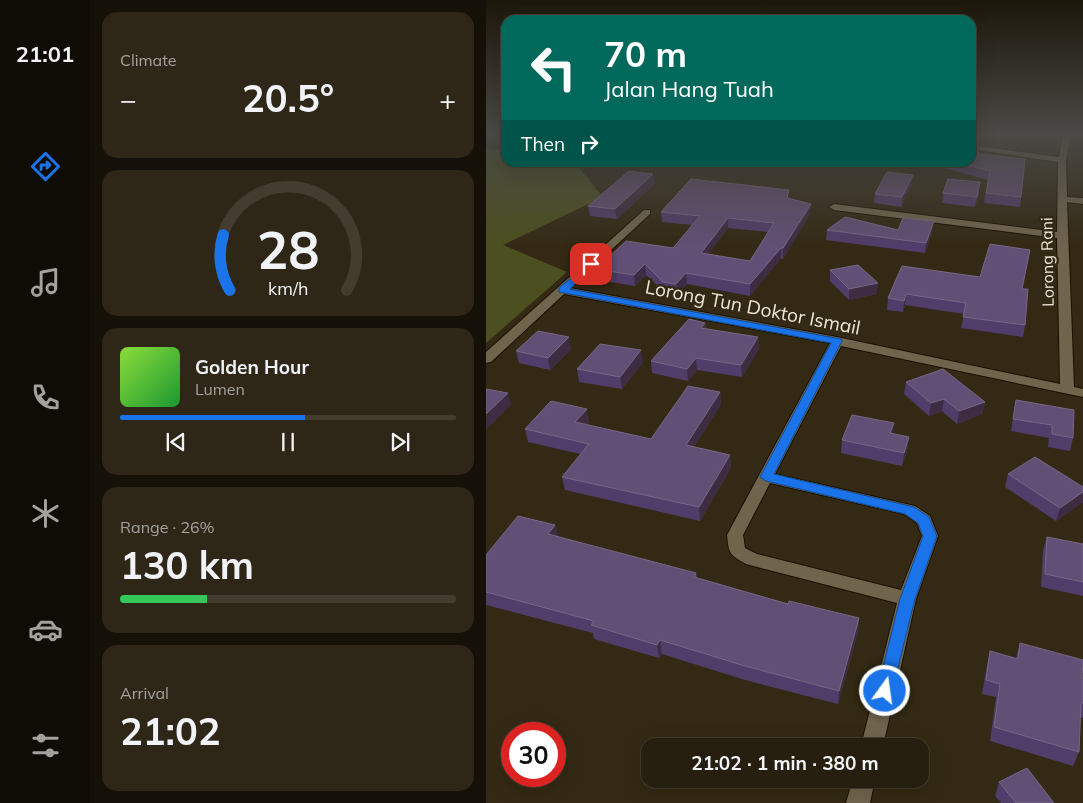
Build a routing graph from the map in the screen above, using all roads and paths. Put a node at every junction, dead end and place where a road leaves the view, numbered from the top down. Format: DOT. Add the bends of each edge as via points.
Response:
graph roads {
  1 [pos="1062,171"];
  2 [pos="1062,199"];
  3 [pos="1083,201"];
  4 [pos="834,207"];
  5 [pos="647,212"];
  6 [pos="1062,236"];
  7 [pos="563,290"];
  8 [pos="837,341"];
  9 [pos="486,359"];
  10 [pos="1067,390"];
  11 [pos="1083,393"];
  12 [pos="766,477"];
  13 [pos="907,599"];
  14 [pos="874,738"];
  15 [pos="862,788"];
  16 [pos="858,803"];
  1 -- 2 [label="street, Lorong Rani"];
  2 -- 3 [label="street"];
  2 -- 6 [label="street, Lorong Rani"];
  4 -- 6 [label="street"];
  5 -- 7 [label="street"];
  6 -- 10 [label="street, Lorong Rani"];
  7 -- 8 [label="street, Lorong Tun Doktor Ismail"];
  7 -- 9 [label="street"];
  8 -- 10 [label="street, Lorong Tun Doktor Ismail"];
  8 -- 12 [label="street"];
  10 -- 11 [label="street, Lorong Tun Doktor Ismail"];
  12 -- 13 [label="street" via="910,510 924,520 930,536"];
  12 -- 13 [label="street" via="736,535 737,550 752,560"];
  13 -- 14 [label="street"];
  15 -- 16 [label="street"];
}
